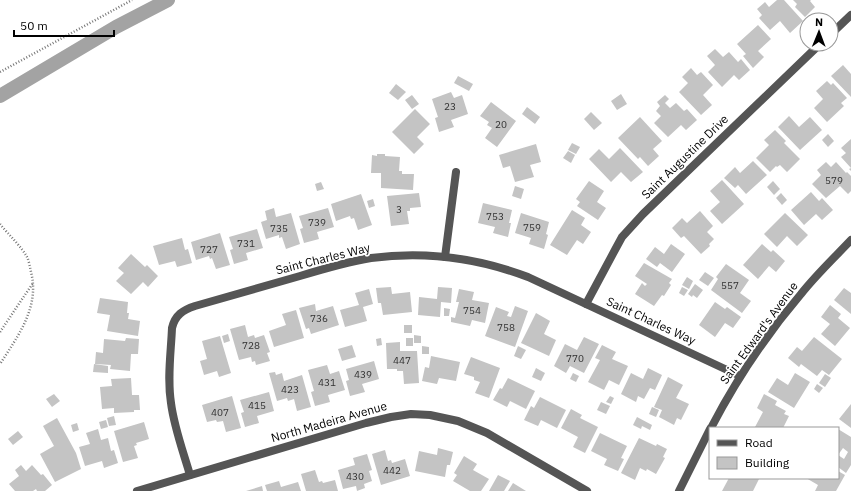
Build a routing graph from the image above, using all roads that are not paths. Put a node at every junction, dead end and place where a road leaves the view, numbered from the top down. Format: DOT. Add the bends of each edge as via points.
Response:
graph roads {
  1 [pos="851,16"];
  2 [pos="839,27"];
  3 [pos="812,52"];
  4 [pos="456,172"];
  5 [pos="851,240"];
  6 [pos="445,257"];
  7 [pos="586,304"];
  8 [pos="740,376"];
  9 [pos="711,427"];
  10 [pos="709,431"];
  11 [pos="190,475"];
  12 [pos="137,491"];
  13 [pos="587,491"];
  14 [pos="679,491"];
  1 -- 2 [label="street"];
  3 -- 7 [label="street, Saint Augustine Drive" via="630,228 616,248"];
  4 -- 6 [label="street"];
  5 -- 8 [label="street, Saint Edward's Avenue" via="801,292"];
  6 -- 7 [label="street, Saint Charles Way" via="480,262 511,271"];
  6 -- 11 [label="street, Saint Charles Way" via="397,256 357,261 181,312 172,328 170,389 175,424"];
  7 -- 8 [label="street, Saint Charles Way"];
  8 -- 9 [label="street, Saint Edward's Avenue"];
  10 -- 14 [label="street, Saint Edward's Avenue"];
  11 -- 12 [label="street, North Madeira Avenue"];
  11 -- 13 [label="street, North Madeira Avenue" via="373,421 420,414 449,418 478,429"];
}
